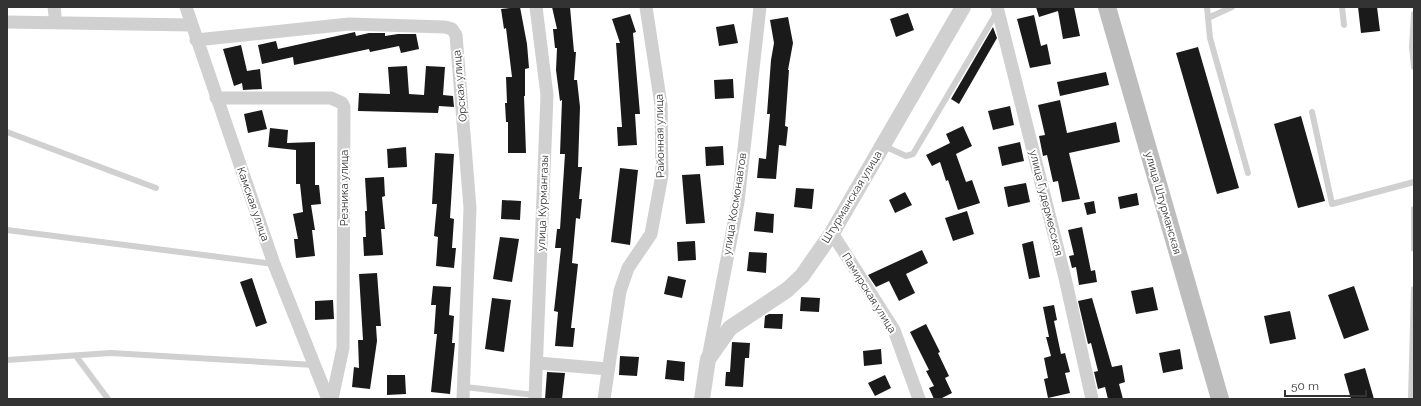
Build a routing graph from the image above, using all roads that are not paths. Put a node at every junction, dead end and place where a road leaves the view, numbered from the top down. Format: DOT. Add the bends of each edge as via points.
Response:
graph roads {
  1 [pos="54,7"];
  2 [pos="186,7"];
  3 [pos="536,7"];
  4 [pos="646,7"];
  5 [pos="760,7"];
  6 [pos="963,7"];
  7 [pos="1107,7"];
  8 [pos="1207,7"];
  9 [pos="1232,7"];
  10 [pos="1342,7"];
  11 [pos="998,9"];
  12 [pos="1414,14"];
  13 [pos="1208,18"];
  14 [pos="7,22"];
  15 [pos="56,23"];
  16 [pos="192,24"];
  17 [pos="1344,25"];
  18 [pos="196,40"];
  19 [pos="1414,67"];
  20 [pos="216,98"];
  21 [pos="1312,112"];
  22 [pos="7,132"];
  23 [pos="884,146"];
  24 [pos="1248,173"];
  25 [pos="1414,182"];
  26 [pos="156,188"];
  27 [pos="1414,210"];
  28 [pos="7,230"];
  29 [pos="832,233"];
  30 [pos="1414,249"];
  31 [pos="274,264"];
  32 [pos="1414,289"];
  33 [pos="76,356"];
  34 [pos="708,359"];
  35 [pos="7,360"];
  36 [pos="538,363"];
  37 [pos="314,364"];
  38 [pos="608,369"];
  39 [pos="464,393"];
  40 [pos="535,397"];
  41 [pos="108,399"];
  42 [pos="328,399"];
  43 [pos="332,399"];
  44 [pos="604,399"];
  45 [pos="702,399"];
  46 [pos="919,399"];
  47 [pos="1092,399"];
  48 [pos="1220,399"];
  49 [pos="1411,399"];
  1 -- 15 [label="street"];
  2 -- 16 [label="street, Камская улица"];
  3 -- 36 [label="street, улица Курмангазы" via="546,95"];
  4 -- 38 [label="street, Районная улица" via="661,105 662,175 651,234 628,268 620,291"];
  5 -- 34 [label="street, улица Космонавтов" via="738,202"];
  6 -- 23 [label="street, Штурманская улица"];
  7 -- 48 [label="main road, улица Штурманская"];
  8 -- 13 [label="lane"];
  9 -- 13 [label="lane"];
  10 -- 17 [label="lane"];
  11 -- 23 [label="lane" via="913,154 906,156"];
  11 -- 47 [label="street, улица Гудермесская" via="1065,278"];
  12 -- 19 [label="lane"];
  13 -- 24 [label="lane" via="1210,38"];
  14 -- 15 [label="street"];
  15 -- 16 [label="street"];
  16 -- 18 [label="street, Камская улица"];
  18 -- 20 [label="street, Камская улица"];
  18 -- 39 [label="street, Орская улица" via="349,24 452,29 456,35 470,208"];
  20 -- 31 [label="street, Камская улица"];
  20 -- 43 [label="street, Резника улица" via="331,98 342,102 344,107 344,348"];
  21 -- 25 [label="lane" via="1332,204"];
  22 -- 26 [label="lane"];
  23 -- 29 [label="street, Штурманская улица"];
  27 -- 30 [label="lane"];
  28 -- 31 [label="lane"];
  29 -- 34 [label="street, Штурманская улица" via="802,276 787,290 730,328"];
  29 -- 46 [label="street, Памирская улица" via="894,330"];
  31 -- 37 [label="street, Камская улица"];
  32 -- 49 [label="lane"];
  33 -- 35 [label="lane"];
  33 -- 37 [label="lane" via="111,353"];
  33 -- 41 [label="lane"];
  34 -- 45 [label="street, улица Космонавтов"];
  36 -- 38 [label="street"];
  36 -- 40 [label="street, улица Курмангазы"];
  37 -- 42 [label="street, Камская улица"];
  38 -- 44 [label="street, Районная улица"];
  39 -- 40 [label="lane"];
}
